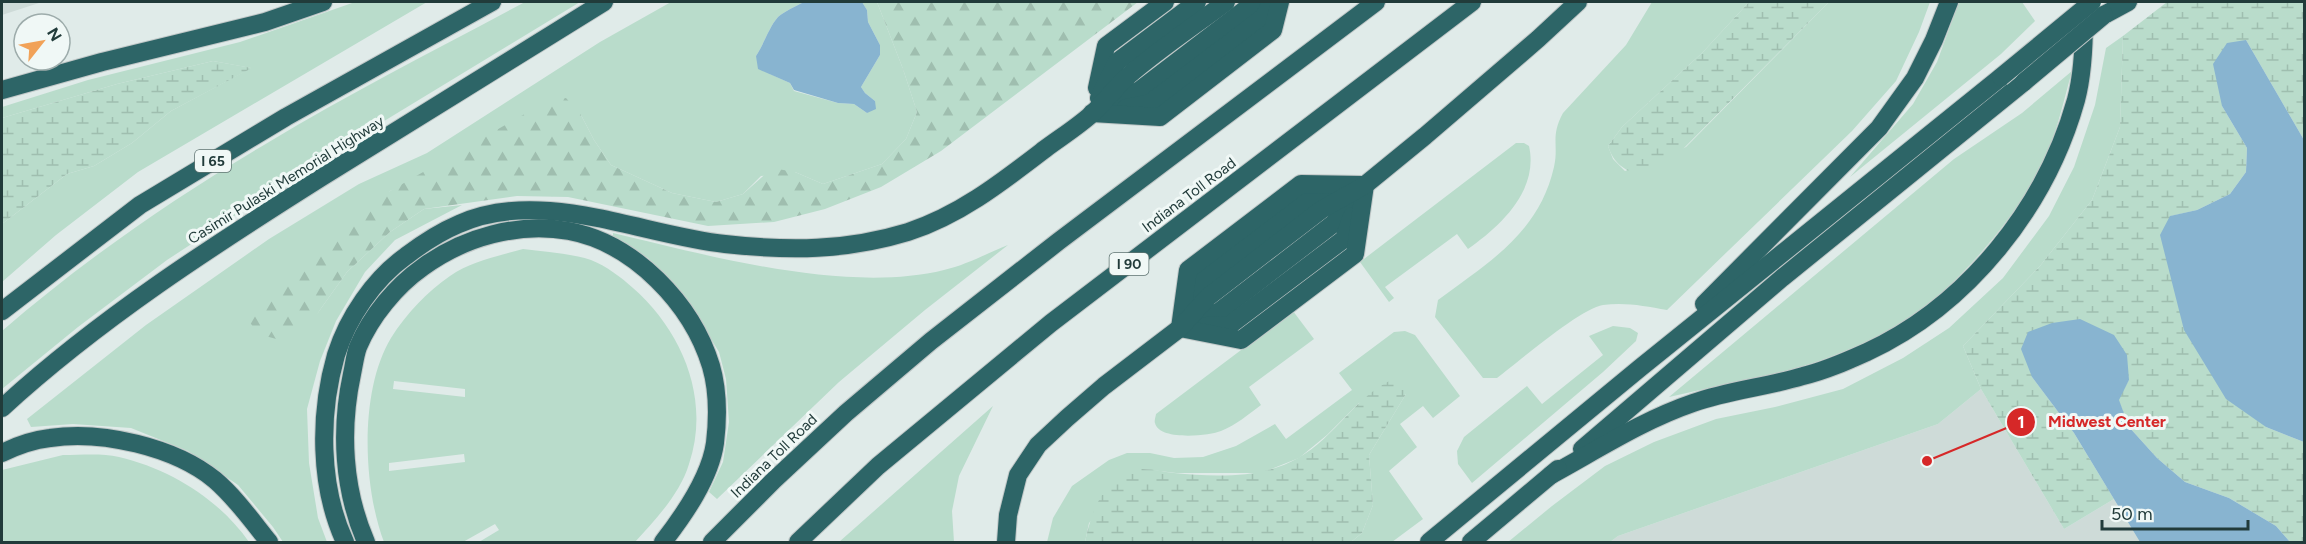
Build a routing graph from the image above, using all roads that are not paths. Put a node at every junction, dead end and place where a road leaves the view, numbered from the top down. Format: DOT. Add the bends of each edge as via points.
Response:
graph roads {
  1 [pos="323,2"];
  2 [pos="477,2"];
  3 [pos="492,2"];
  4 [pos="604,2"];
  5 [pos="1165,2"];
  6 [pos="1197,2"];
  7 [pos="1226,2"];
  8 [pos="1255,2"];
  9 [pos="1271,2"];
  10 [pos="1280,2"];
  11 [pos="1376,2"];
  12 [pos="1472,2"];
  13 [pos="1578,2"];
  14 [pos="1949,2"];
  15 [pos="2084,2"];
  16 [pos="2119,2"];
  17 [pos="2128,2"];
  18 [pos="2098,8"];
  19 [pos="438,32"];
  20 [pos="2,90"];
  21 [pos="1092,114"];
  22 [pos="1365,185"];
  23 [pos="2,311"];
  24 [pos="1180,328"];
  25 [pos="1640,369"];
  26 [pos="2,408"];
  27 [pos="2,453"];
  28 [pos="1551,475"];
  29 [pos="269,543"];
  30 [pos="345,543"];
  31 [pos="366,543"];
  32 [pos="663,543"];
  33 [pos="712,543"];
  34 [pos="798,543"];
  35 [pos="1006,543"];
  36 [pos="1429,543"];
  37 [pos="1471,543"];
  1 -- 20 [label="highway" via="265,22"];
  2 -- 19 [label="highway"];
  3 -- 19 [label="highway, I 65"];
  4 -- 26 [label="highway, Casimir Pulaski Memorial Highway" via="157,284"];
  5 -- 21 [label="highway" via="1106,46"];
  6 -- 21 [label="highway" via="1118,62"];
  7 -- 21 [label="highway" via="1128,76"];
  8 -- 21 [label="highway" via="1140,90"];
  9 -- 21 [label="highway" via="1264,17 1150,103"];
  10 -- 21 [label="highway" via="1273,30 1160,117"];
  11 -- 33 [label="highway, Indiana Toll Road" via="931,341 838,420"];
  12 -- 34 [label="highway, Indiana Toll Road / I 90" via="1051,323 878,466"];
  13 -- 22 [label="highway"];
  14 -- 25 [label="highway" via="1915,78 1880,128"];
  15 -- 28 [label="highway" via="2083,54 2076,100 2052,163 2026,212 1993,258 1955,294 1868,352 1804,376 1693,403 1639,426"];
  16 -- 18 [label="highway"];
  17 -- 18 [label="highway"];
  18 -- 25 [label="highway, bridge" via="2001,77"];
  18 -- 28 [label="highway, bridge" via="2024,82 1782,278"];
  19 -- 23 [label="highway, I 65" via="140,205"];
  21 -- 30 [label="highway" via="993,189 948,216 909,231 849,246 794,250 723,244 534,210 497,213 461,223 426,241 393,265 365,298 342,337 329,380 326,466"];
  22 -- 24 [label="highway" via="1321,210 1208,297"];
  22 -- 24 [label="highway" via="1344,239 1230,325"];
  22 -- 24 [label="highway" via="1301,184 1188,270"];
  24 -- 35 [label="highway" via="1104,386 1038,445 1018,475"];
  25 -- 36 [label="highway"];
  27 -- 29 [label="highway" via="50,438 86,436 136,443 179,458 214,479"];
  28 -- 37 [label="highway"];
  31 -- 32 [label="highway" via="348,484 344,434 358,347 379,311 405,280 435,258 471,240 538,229 570,231 606,244 638,262 670,292 693,327 711,366 717,406 714,445 701,486"];
}
